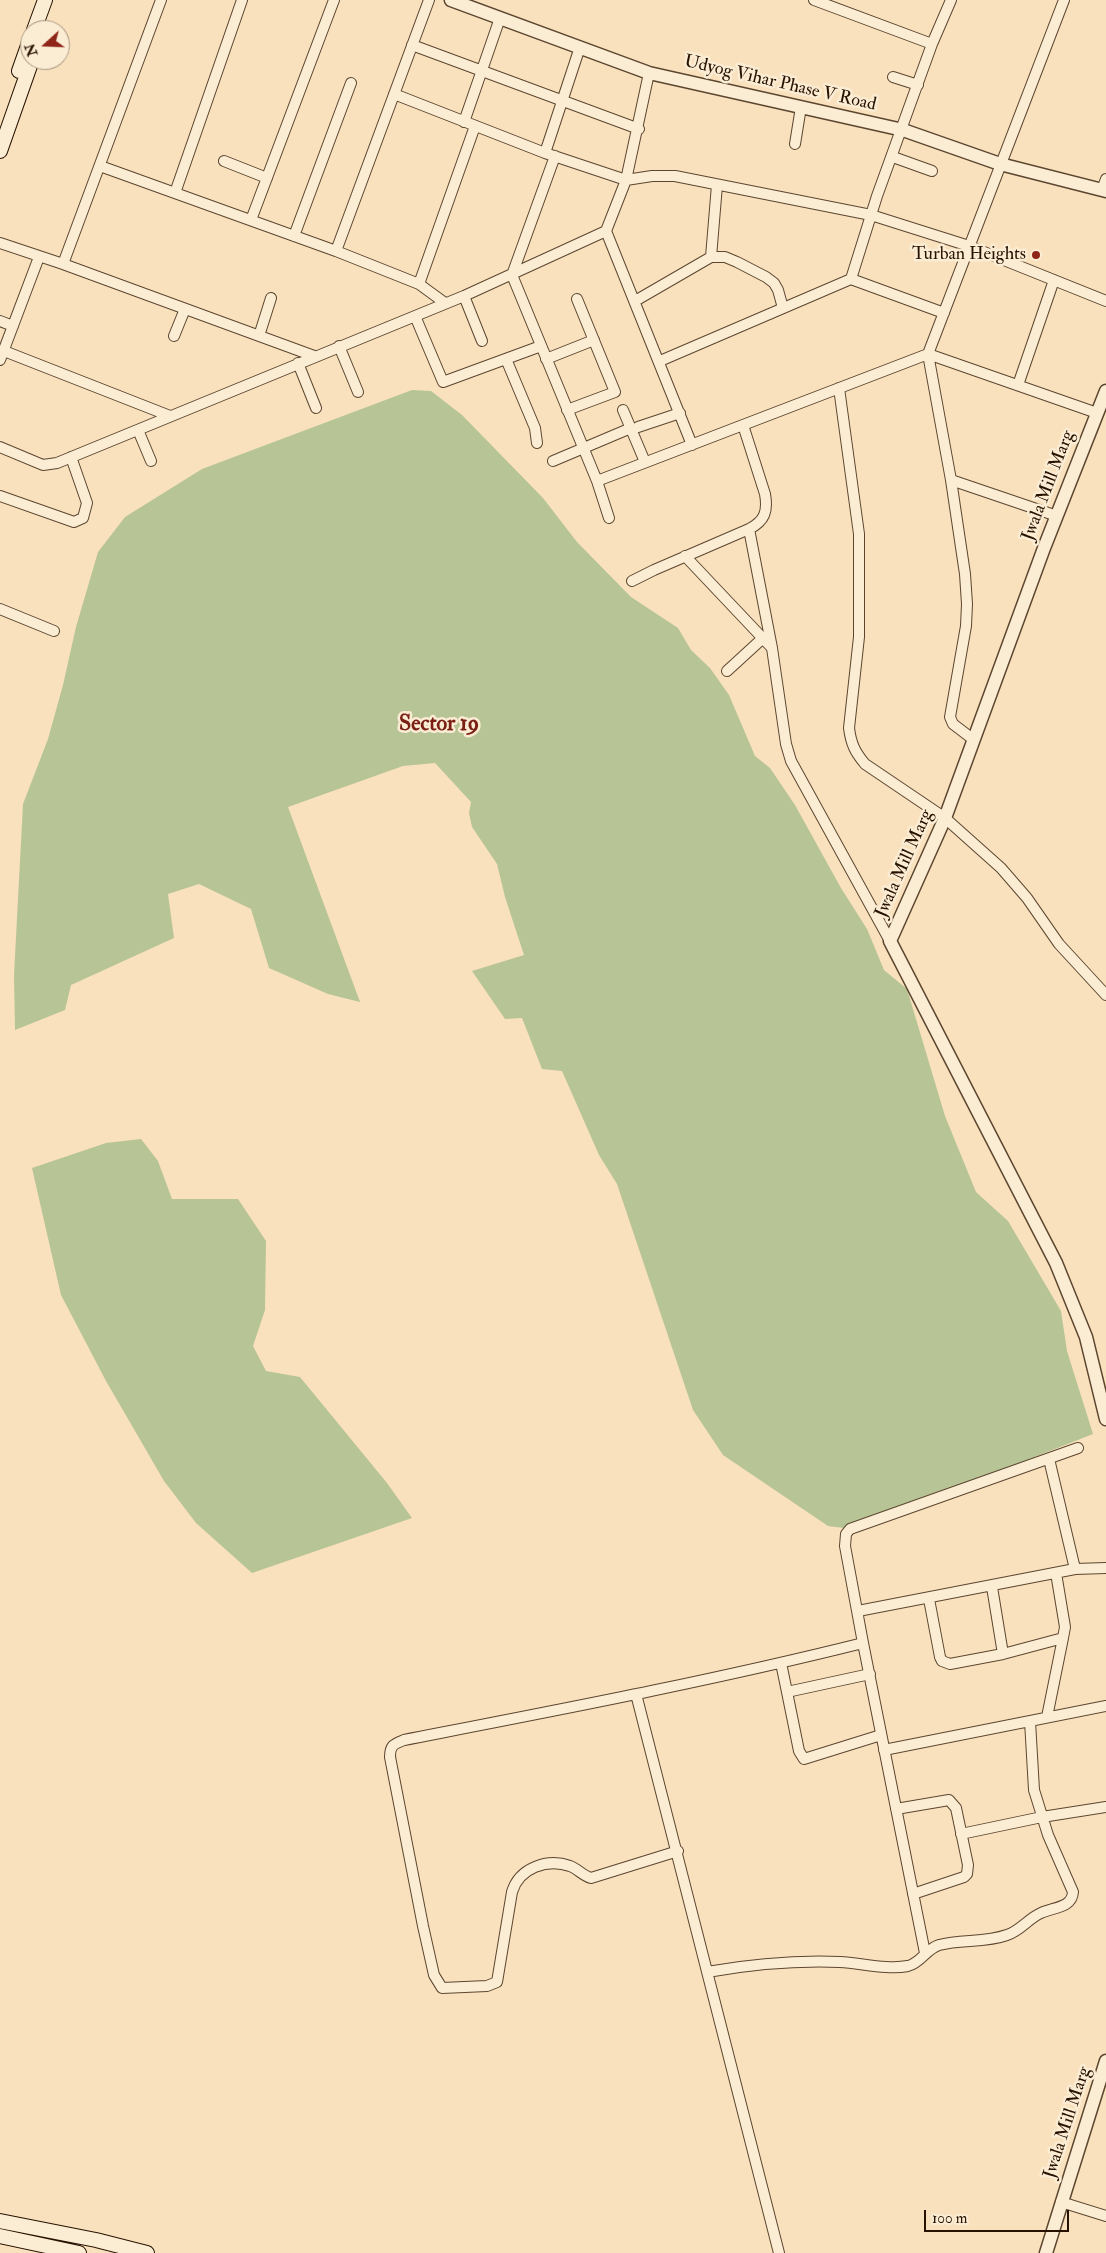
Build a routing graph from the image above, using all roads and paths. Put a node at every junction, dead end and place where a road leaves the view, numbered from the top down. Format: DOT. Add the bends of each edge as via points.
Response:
graph roads {
  1 [pos="45,0"];
  2 [pos="54,0"];
  3 [pos="161,0"];
  4 [pos="242,0"];
  5 [pos="334,0"];
  6 [pos="429,0"];
  7 [pos="451,0"];
  8 [pos="814,0"];
  9 [pos="951,0"];
  10 [pos="1063,0"];
  11 [pos="500,18"];
  12 [pos="38,20"];
  13 [pos="47,20"];
  14 [pos="932,44"];
  15 [pos="412,45"];
  16 [pos="580,47"];
  17 [pos="20,68"];
  18 [pos="28,70"];
  19 [pos="481,70"];
  20 [pos="650,73"];
  21 [pos="894,77"];
  22 [pos="351,83"];
  23 [pos="918,85"];
  24 [pos="394,94"];
  25 [pos="563,100"];
  26 [pos="801,107"];
  27 [pos="464,122"];
  28 [pos="0,124"];
  29 [pos="475,126"];
  30 [pos="639,129"];
  31 [pos="903,130"];
  32 [pos="795,144"];
  33 [pos="0,151"];
  34 [pos="550,155"];
  35 [pos="893,157"];
  36 [pos="224,161"];
  37 [pos="1000,164"];
  38 [pos="100,166"];
  39 [pos="932,170"];
  40 [pos="267,178"];
  41 [pos="626,180"];
  42 [pos="717,184"];
  43 [pos="1105,187"];
  44 [pos="175,193"];
  45 [pos="871,215"];
  46 [pos="251,220"];
  47 [pos="606,231"];
  48 [pos="294,236"];
  49 [pos="0,243"];
  50 [pos="969,246"];
  51 [pos="336,251"];
  52 [pos="40,257"];
  53 [pos="711,257"];
  54 [pos="63,264"];
  55 [pos="512,275"];
  56 [pos="851,279"];
  57 [pos="1054,280"];
  58 [pos="419,284"];
  59 [pos="464,296"];
  60 [pos="271,298"];
  61 [pos="577,299"];
  62 [pos="635,301"];
  63 [pos="1106,301"];
  64 [pos="445,303"];
  65 [pos="783,308"];
  66 [pos="186,309"];
  67 [pos="944,313"];
  68 [pos="415,316"];
  69 [pos="0,321"];
  70 [pos="13,326"];
  71 [pos="174,336"];
  72 [pos="259,336"];
  73 [pos="594,340"];
  74 [pos="482,341"];
  75 [pos="339,346"];
  76 [pos="541,346"];
  77 [pos="2,350"];
  78 [pos="928,354"];
  79 [pos="314,356"];
  80 [pos="506,359"];
  81 [pos="546,359"];
  82 [pos="660,362"];
  83 [pos="298,363"];
  84 [pos="1018,385"];
  85 [pos="839,388"];
  86 [pos="358,392"];
  87 [pos="1105,394"];
  88 [pos="316,408"];
  89 [pos="567,410"];
  90 [pos="623,410"];
  91 [pos="680,413"];
  92 [pos="1097,413"];
  93 [pos="170,416"];
  94 [pos="743,425"];
  95 [pos="634,427"];
  96 [pos="138,430"];
  97 [pos="537,443"];
  98 [pos="692,445"];
  99 [pos="0,447"];
  100 [pos="584,449"];
  101 [pos="71,458"];
  102 [pos="553,460"];
  103 [pos="151,461"];
  104 [pos="645,462"];
  105 [pos="951,480"];
  106 [pos="597,482"];
  107 [pos="0,496"];
  108 [pos="1056,516"];
  109 [pos="610,518"];
  110 [pos="749,529"];
  111 [pos="685,556"];
  112 [pos="632,581"];
  113 [pos="0,609"];
  114 [pos="54,631"];
  115 [pos="763,638"];
  116 [pos="772,648"];
  117 [pos="727,671"];
  118 [pos="974,740"];
  119 [pos="945,818"];
  120 [pos="890,941"];
  121 [pos="1106,995"];
  122 [pos="1106,1420"];
  123 [pos="1078,1448"];
  124 [pos="1049,1459"];
  125 [pos="1106,1568"];
  126 [pos="1075,1570"];
  127 [pos="1056,1573"];
  128 [pos="992,1586"];
  129 [pos="929,1599"];
  130 [pos="858,1611"];
  131 [pos="1063,1638"];
  132 [pos="863,1643"];
  133 [pos="1003,1654"];
  134 [pos="781,1663"];
  135 [pos="870,1674"];
  136 [pos="788,1692"];
  137 [pos="636,1694"];
  138 [pos="1106,1706"];
  139 [pos="1047,1717"];
  140 [pos="1030,1721"];
  141 [pos="881,1735"];
  142 [pos="884,1750"];
  143 [pos="1106,1807"];
  144 [pos="896,1809"];
  145 [pos="1042,1817"];
  146 [pos="961,1834"];
  147 [pos="678,1851"];
  148 [pos="913,1894"];
  149 [pos="925,1953"];
  150 [pos="707,1972"];
  151 [pos="1106,2060"];
  152 [pos="1061,2202"];
  153 [pos="1106,2216"];
  154 [pos="0,2221"];
  155 [pos="0,2236"];
  156 [pos="78,2253"];
  157 [pos="147,2253"];
  158 [pos="779,2253"];
  159 [pos="1046,2253"];
  1 -- 12 [label="main road"];
  2 -- 13 [label="main road"];
  3 -- 38 [label="street"];
  4 -- 44 [label="street"];
  5 -- 40 [label="street"];
  6 -- 15 [label="street"];
  7 -- 11 [label="street, Udyog Vihar Phase V Road"];
  8 -- 14 [label="street"];
  9 -- 14 [label="street"];
  10 -- 37 [label="street"];
  11 -- 16 [label="street, Udyog Vihar Phase V Road"];
  11 -- 19 [label="street"];
  14 -- 23 [label="street"];
  15 -- 19 [label="street"];
  15 -- 24 [label="street"];
  16 -- 20 [label="street, Udyog Vihar Phase V Road"];
  16 -- 25 [label="street"];
  17 -- 28 [label="main road"];
  18 -- 33 [label="main road"];
  19 -- 25 [label="street"];
  19 -- 27 [label="street"];
  20 -- 26 [label="street, Udyog Vihar Phase V Road"];
  20 -- 30 [label="street"];
  21 -- 23 [label="street"];
  22 -- 48 [label="street"];
  23 -- 31 [label="street"];
  24 -- 27 [label="street"];
  24 -- 51 [label="street"];
  25 -- 30 [label="street"];
  25 -- 34 [label="street"];
  26 -- 31 [label="street, Udyog Vihar Phase V Road"];
  26 -- 32 [label="street"];
  27 -- 29 [label="street"];
  29 -- 34 [label="street"];
  29 -- 58 [label="street"];
  30 -- 41 [label="street"];
  31 -- 35 [label="street"];
  31 -- 37 [label="street, Udyog Vihar Phase V Road"];
  34 -- 41 [label="street"];
  34 -- 55 [label="street"];
  35 -- 39 [label="street"];
  35 -- 45 [label="street"];
  36 -- 40 [label="street"];
  37 -- 43 [label="street, Udyog Vihar Phase V Road"];
  37 -- 50 [label="street"];
  38 -- 44 [label="street"];
  38 -- 54 [label="street"];
  40 -- 46 [label="street"];
  41 -- 42 [label="street" via="676,176"];
  41 -- 47 [label="street"];
  42 -- 45 [label="street"];
  42 -- 53 [label="street"];
  44 -- 46 [label="street"];
  45 -- 50 [label="street"];
  45 -- 56 [label="street"];
  46 -- 48 [label="street"];
  47 -- 55 [label="street"];
  47 -- 62 [label="street"];
  48 -- 51 [label="street"];
  49 -- 52 [label="street"];
  50 -- 57 [label="street"];
  50 -- 67 [label="street"];
  51 -- 58 [label="street"];
  52 -- 54 [label="street"];
  52 -- 70 [label="street"];
  53 -- 62 [label="street"];
  53 -- 65 [label="street" via="737,262 770,280 778,290"];
  54 -- 66 [label="street"];
  55 -- 59 [label="street"];
  55 -- 76 [label="street"];
  56 -- 65 [label="street"];
  56 -- 67 [label="street"];
  57 -- 63 [label="street"];
  57 -- 84 [label="street"];
  58 -- 64 [label="street"];
  59 -- 64 [label="street"];
  59 -- 74 [label="street"];
  60 -- 72 [label="street"];
  61 -- 73 [label="street"];
  62 -- 82 [label="street"];
  64 -- 68 [label="street"];
  65 -- 82 [label="street"];
  66 -- 71 [label="street"];
  66 -- 72 [label="street"];
  67 -- 78 [label="street"];
  68 -- 75 [label="street"];
  68 -- 80 [label="street" via="443,382"];
  69 -- 70 [label="street"];
  70 -- 77 [label="street"];
  72 -- 79 [label="street"];
  73 -- 81 [label="street"];
  73 -- 89 [label="street" via="615,392"];
  75 -- 79 [label="street"];
  75 -- 86 [label="street"];
  76 -- 80 [label="street"];
  76 -- 81 [label="street"];
  77 -- 93 [label="street"];
  78 -- 84 [label="street"];
  78 -- 85 [label="street"];
  78 -- 105 [label="street"];
  79 -- 83 [label="street"];
  80 -- 97 [label="street" via="535,428"];
  81 -- 89 [label="street"];
  82 -- 91 [label="street"];
  83 -- 88 [label="street"];
  83 -- 93 [label="street"];
  84 -- 92 [label="street"];
  85 -- 94 [label="street"];
  85 -- 119 [label="street" via="859,534 859,637 850,742 865,764"];
  87 -- 92 [label="street, Jwala Mill Marg"];
  89 -- 100 [label="street"];
  90 -- 95 [label="street"];
  91 -- 95 [label="street"];
  91 -- 98 [label="street"];
  92 -- 108 [label="street, Jwala Mill Marg"];
  93 -- 96 [label="street"];
  94 -- 98 [label="street"];
  94 -- 110 [label="street" via="767,505 765,516 758,525"];
  95 -- 100 [label="street"];
  95 -- 104 [label="street"];
  96 -- 101 [label="street"];
  96 -- 103 [label="street"];
  98 -- 104 [label="street"];
  99 -- 101 [label="street" via="43,465"];
  100 -- 102 [label="street"];
  100 -- 106 [label="street"];
  101 -- 107 [label="street" via="87,503 79,521"];
  104 -- 106 [label="street"];
  105 -- 108 [label="street"];
  105 -- 118 [label="street" via="967,604 950,717 953,724"];
  106 -- 109 [label="street"];
  108 -- 118 [label="street, Jwala Mill Marg"];
  110 -- 111 [label="street"];
  110 -- 116 [label="street"];
  111 -- 112 [label="street"];
  111 -- 115 [label="street"];
  113 -- 114 [label="street"];
  115 -- 116 [label="street"];
  115 -- 117 [label="street"];
  116 -- 120 [label="street" via="791,761"];
  118 -- 119 [label="street, Jwala Mill Marg"];
  119 -- 120 [label="street, Jwala Mill Marg"];
  119 -- 121 [label="street" via="1001,868 1028,898 1059,944"];
  120 -- 122 [label="street, Jwala Mill Marg" via="1056,1264 1086,1337"];
  123 -- 124 [label="street"];
  124 -- 126 [label="street"];
  124 -- 130 [label="street" via="850,1529 845,1540"];
  125 -- 126 [label="street"];
  126 -- 127 [label="street"];
  127 -- 128 [label="street"];
  127 -- 131 [label="street" via="1065,1627"];
  128 -- 129 [label="street"];
  128 -- 133 [label="street"];
  129 -- 130 [label="street"];
  129 -- 133 [label="street" via="940,1656 945,1664"];
  130 -- 132 [label="street"];
  131 -- 133 [label="street"];
  131 -- 139 [label="street"];
  132 -- 134 [label="street"];
  132 -- 135 [label="street"];
  134 -- 136 [label="street"];
  134 -- 137 [label="street"];
  135 -- 136 [label="street"];
  135 -- 141 [label="street"];
  136 -- 141 [label="street" via="799,1751 804,1759"];
  137 -- 147 [label="street"];
  137 -- 147 [label="street" via="404,1740 390,1748 423,1926 438,1983 447,1989 497,1982 512,1892 516,1879 524,1872 543,1864 559,1865 570,1866 591,1878"];
  138 -- 139 [label="street"];
  139 -- 140 [label="street"];
  140 -- 142 [label="street"];
  140 -- 145 [label="street" via="1034,1790"];
  141 -- 142 [label="street"];
  142 -- 144 [label="street"];
  143 -- 145 [label="street"];
  144 -- 146 [label="street" via="949,1800 956,1808"];
  144 -- 148 [label="street"];
  145 -- 146 [label="street"];
  145 -- 149 [label="street" via="1071,1883 1073,1899 1064,1906 1037,1914 1005,1936 938,1945"];
  146 -- 148 [label="street" via="967,1874"];
  147 -- 150 [label="street"];
  148 -- 149 [label="street"];
  149 -- 150 [label="street" via="909,1966 762,1962"];
  150 -- 158 [label="street"];
  151 -- 152 [label="street, Jwala Mill Marg"];
  152 -- 153 [label="street"];
  152 -- 159 [label="street, Jwala Mill Marg"];
  154 -- 157 [label="main road"];
  155 -- 156 [label="main road"];
}
